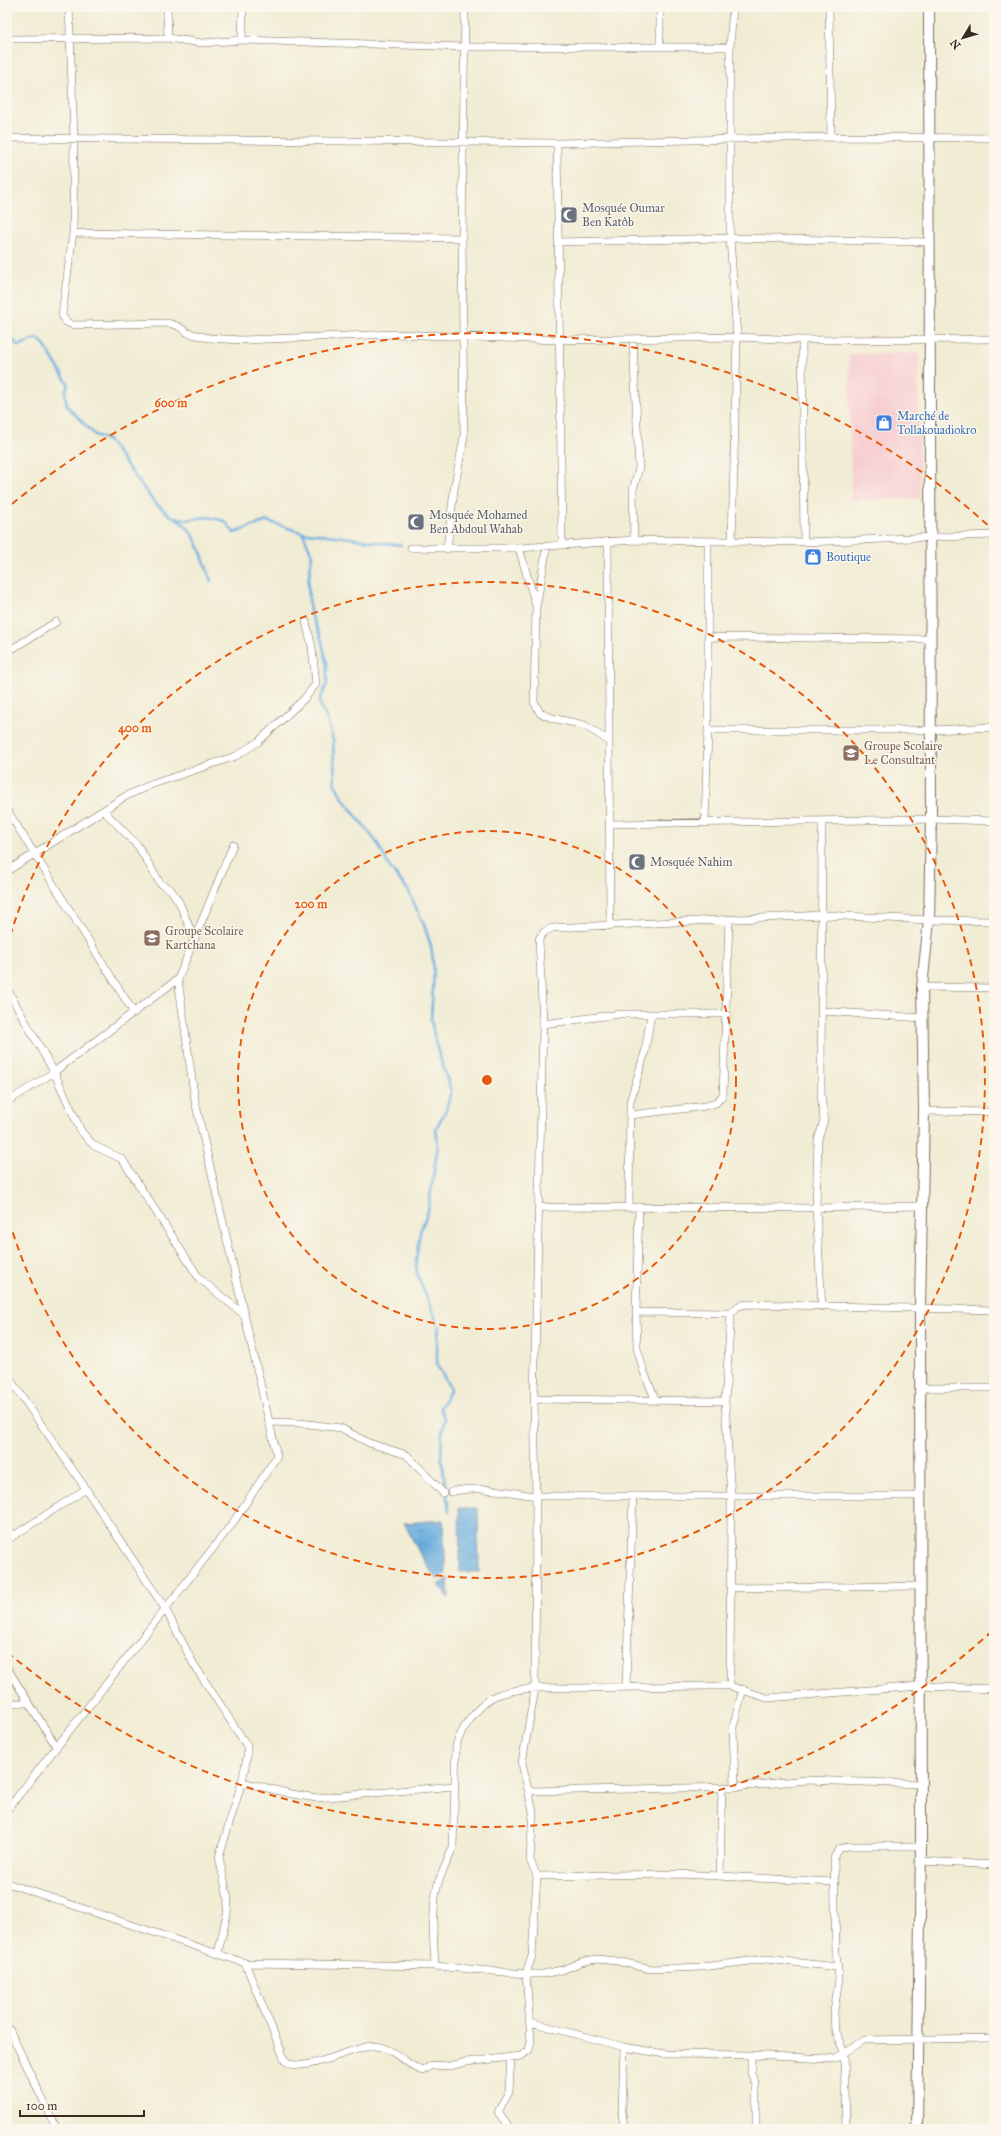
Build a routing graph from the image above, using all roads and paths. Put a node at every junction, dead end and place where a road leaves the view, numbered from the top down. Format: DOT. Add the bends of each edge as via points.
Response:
graph roads {
  1 [pos="68,7"];
  2 [pos="167,7"];
  3 [pos="243,7"];
  4 [pos="465,7"];
  5 [pos="660,7"];
  6 [pos="733,7"];
  7 [pos="830,7"];
  8 [pos="929,7"];
  9 [pos="69,37"];
  10 [pos="168,38"];
  11 [pos="7,39"];
  12 [pos="242,40"];
  13 [pos="465,47"];
  14 [pos="660,47"];
  15 [pos="730,47"];
  16 [pos="831,137"];
  17 [pos="7,138"];
  18 [pos="74,138"];
  19 [pos="929,138"];
  20 [pos="994,138"];
  21 [pos="729,140"];
  22 [pos="464,142"];
  23 [pos="557,143"];
  24 [pos="73,234"];
  25 [pos="462,238"];
  26 [pos="730,238"];
  27 [pos="558,242"];
  28 [pos="929,242"];
  29 [pos="737,337"];
  30 [pos="462,338"];
  31 [pos="994,339"];
  32 [pos="558,340"];
  33 [pos="633,340"];
  34 [pos="802,340"];
  35 [pos="930,340"];
  36 [pos="994,534"];
  37 [pos="930,536"];
  38 [pos="634,540"];
  39 [pos="608,541"];
  40 [pos="708,541"];
  41 [pos="732,542"];
  42 [pos="804,542"];
  43 [pos="562,544"];
  44 [pos="547,546"];
  45 [pos="411,548"];
  46 [pos="519,548"];
  47 [pos="447,549"];
  48 [pos="536,608"];
  49 [pos="56,622"];
  50 [pos="306,622"];
  51 [pos="708,637"];
  52 [pos="931,638"];
  53 [pos="7,652"];
  54 [pos="994,728"];
  55 [pos="708,730"];
  56 [pos="931,730"];
  57 [pos="609,741"];
  58 [pos="7,810"];
  59 [pos="104,810"];
  60 [pos="931,819"];
  61 [pos="822,821"];
  62 [pos="994,821"];
  63 [pos="705,822"];
  64 [pos="610,824"];
  65 [pos="233,845"];
  66 [pos="35,853"];
  67 [pos="7,872"];
  68 [pos="822,915"];
  69 [pos="729,920"];
  70 [pos="929,920"];
  71 [pos="994,921"];
  72 [pos="610,926"];
  73 [pos="194,938"];
  74 [pos="178,979"];
  75 [pos="922,987"];
  76 [pos="994,988"];
  77 [pos="7,989"];
  78 [pos="822,1011"];
  79 [pos="134,1013"];
  80 [pos="652,1014"];
  81 [pos="727,1014"];
  82 [pos="922,1018"];
  83 [pos="543,1024"];
  84 [pos="54,1072"];
  85 [pos="7,1102"];
  86 [pos="924,1110"];
  87 [pos="994,1112"];
  88 [pos="630,1115"];
  89 [pos="921,1206"];
  90 [pos="539,1207"];
  91 [pos="629,1207"];
  92 [pos="639,1207"];
  93 [pos="816,1208"];
  94 [pos="822,1307"];
  95 [pos="920,1307"];
  96 [pos="994,1310"];
  97 [pos="636,1312"];
  98 [pos="732,1313"];
  99 [pos="243,1314"];
  100 [pos="7,1375"];
  101 [pos="920,1388"];
  102 [pos="994,1388"];
  103 [pos="534,1399"];
  104 [pos="656,1401"];
  105 [pos="725,1401"];
  106 [pos="270,1422"];
  107 [pos="86,1489"];
  108 [pos="536,1496"];
  109 [pos="632,1496"];
  110 [pos="920,1496"];
  111 [pos="732,1497"];
  112 [pos="7,1526"];
  113 [pos="10,1538"];
  114 [pos="920,1586"];
  115 [pos="732,1588"];
  116 [pos="166,1610"];
  117 [pos="7,1668"];
  118 [pos="730,1686"];
  119 [pos="920,1686"];
  120 [pos="626,1687"];
  121 [pos="535,1689"];
  122 [pos="743,1689"];
  123 [pos="994,1689"];
  124 [pos="7,1703"];
  125 [pos="28,1703"];
  126 [pos="56,1746"];
  127 [pos="242,1782"];
  128 [pos="920,1784"];
  129 [pos="455,1786"];
  130 [pos="722,1787"];
  131 [pos="735,1787"];
  132 [pos="529,1791"];
  133 [pos="7,1810"];
  134 [pos="921,1846"];
  135 [pos="921,1861"];
  136 [pos="994,1865"];
  137 [pos="537,1876"];
  138 [pos="720,1876"];
  139 [pos="834,1882"];
  140 [pos="7,1884"];
  141 [pos="218,1953"];
  142 [pos="245,1963"];
  143 [pos="435,1966"];
  144 [pos="837,1967"];
  145 [pos="526,1974"];
  146 [pos="530,2022"];
  147 [pos="7,2025"];
  148 [pos="918,2038"];
  149 [pos="994,2038"];
  150 [pos="624,2046"];
  151 [pos="844,2051"];
  152 [pos="751,2055"];
  153 [pos="511,2057"];
  154 [pos="57,2129"];
  155 [pos="510,2129"];
  156 [pos="624,2129"];
  157 [pos="756,2129"];
  158 [pos="846,2129"];
  159 [pos="918,2129"];
  1 -- 9 [label="street"];
  2 -- 10 [label="street"];
  3 -- 12 [label="street"];
  4 -- 13 [label="street"];
  5 -- 14 [label="street"];
  6 -- 15 [label="street"];
  7 -- 16 [label="street"];
  8 -- 19 [label="street"];
  9 -- 10 [label="street"];
  9 -- 11 [label="street"];
  9 -- 18 [label="street"];
  10 -- 12 [label="street" via="202,43"];
  12 -- 13 [label="street"];
  13 -- 14 [label="street"];
  13 -- 22 [label="street"];
  14 -- 15 [label="street"];
  15 -- 21 [label="street"];
  16 -- 19 [label="street"];
  16 -- 21 [label="street"];
  17 -- 18 [label="street"];
  18 -- 22 [label="street"];
  18 -- 24 [label="street"];
  19 -- 20 [label="street"];
  19 -- 28 [label="street"];
  21 -- 23 [label="street"];
  21 -- 26 [label="street"];
  22 -- 23 [label="street"];
  22 -- 25 [label="street"];
  23 -- 27 [label="street"];
  24 -- 25 [label="street"];
  24 -- 30 [label="street" via="62,315 66,322 73,325 168,323 188,333 210,338 241,340 395,334"];
  25 -- 30 [label="street"];
  26 -- 27 [label="street"];
  26 -- 28 [label="street"];
  26 -- 29 [label="street"];
  27 -- 32 [label="street"];
  28 -- 35 [label="street"];
  29 -- 33 [label="street"];
  29 -- 34 [label="street"];
  29 -- 41 [label="street"];
  30 -- 32 [label="street"];
  30 -- 47 [label="street" via="464,437"];
  31 -- 35 [label="street"];
  32 -- 33 [label="street"];
  32 -- 43 [label="street"];
  33 -- 38 [label="street" via="639,468 633,490"];
  34 -- 35 [label="street"];
  34 -- 42 [label="street"];
  35 -- 37 [label="street"];
  36 -- 37 [label="street"];
  37 -- 42 [label="street"];
  37 -- 52 [label="street"];
  38 -- 39 [label="street"];
  38 -- 40 [label="street"];
  39 -- 43 [label="street"];
  39 -- 57 [label="street"];
  40 -- 41 [label="street"];
  40 -- 51 [label="street"];
  41 -- 42 [label="street"];
  43 -- 44 [label="street"];
  44 -- 46 [label="street"];
  44 -- 48 [label="street"];
  45 -- 47 [label="street"];
  46 -- 47 [label="street"];
  46 -- 48 [label="street"];
  48 -- 57 [label="street" via="534,702 540,713 584,725"];
  49 -- 53 [label="street"];
  50 -- 59 [label="street" via="316,684 304,699 258,742 236,756 144,788"];
  51 -- 52 [label="street"];
  51 -- 55 [label="street"];
  52 -- 56 [label="street"];
  54 -- 56 [label="street"];
  55 -- 56 [label="street"];
  55 -- 63 [label="street"];
  56 -- 60 [label="street"];
  57 -- 64 [label="street"];
  58 -- 66 [label="street"];
  59 -- 66 [label="street"];
  59 -- 73 [label="street" via="138,846 160,883 171,890 179,902"];
  60 -- 61 [label="street"];
  60 -- 62 [label="street"];
  60 -- 70 [label="street"];
  61 -- 63 [label="street"];
  61 -- 68 [label="street"];
  63 -- 64 [label="street"];
  64 -- 72 [label="street"];
  65 -- 73 [label="street"];
  66 -- 67 [label="street"];
  66 -- 79 [label="street"];
  68 -- 69 [label="street"];
  68 -- 70 [label="street"];
  68 -- 78 [label="street"];
  69 -- 72 [label="street"];
  69 -- 81 [label="street"];
  70 -- 71 [label="street"];
  70 -- 75 [label="street"];
  72 -- 83 [label="street" via="552,928 544,932 539,939"];
  73 -- 74 [label="street"];
  74 -- 79 [label="street"];
  74 -- 99 [label="street" via="194,1101"];
  75 -- 76 [label="street"];
  75 -- 82 [label="street"];
  77 -- 84 [label="street"];
  78 -- 82 [label="street"];
  78 -- 93 [label="street" via="821,1094 824,1120 818,1140"];
  79 -- 84 [label="street"];
  80 -- 81 [label="street"];
  80 -- 83 [label="street" via="620,1014"];
  80 -- 88 [label="street" via="645,1052 630,1102"];
  81 -- 88 [label="street" via="724,1095 716,1103 706,1106"];
  82 -- 86 [label="street"];
  83 -- 90 [label="street"];
  84 -- 85 [label="street"];
  84 -- 99 [label="street" via="81,1131 93,1145 122,1159 199,1278"];
  86 -- 87 [label="street"];
  86 -- 89 [label="street"];
  88 -- 91 [label="street"];
  89 -- 93 [label="street"];
  89 -- 95 [label="street"];
  90 -- 91 [label="street"];
  90 -- 103 [label="street"];
  91 -- 92 [label="street"];
  92 -- 93 [label="street"];
  92 -- 97 [label="street"];
  93 -- 94 [label="street"];
  94 -- 95 [label="street"];
  94 -- 98 [label="street" via="747,1304 738,1306"];
  95 -- 96 [label="street"];
  95 -- 101 [label="street"];
  97 -- 98 [label="street"];
  97 -- 104 [label="street" via="637,1348"];
  98 -- 105 [label="street"];
  99 -- 106 [label="street"];
  100 -- 107 [label="street"];
  101 -- 102 [label="street"];
  101 -- 110 [label="street"];
  103 -- 104 [label="street"];
  103 -- 108 [label="street"];
  104 -- 105 [label="street"];
  105 -- 111 [label="street"];
  106 -- 108 [label="street" via="341,1428 369,1443 407,1455 447,1493 464,1489"];
  106 -- 116 [label="street" via="276,1456 232,1524"];
  107 -- 113 [label="street"];
  107 -- 116 [label="street"];
  108 -- 109 [label="street"];
  108 -- 121 [label="street"];
  109 -- 111 [label="street"];
  109 -- 120 [label="street"];
  110 -- 111 [label="street"];
  110 -- 114 [label="street"];
  111 -- 115 [label="street"];
  112 -- 113 [label="street"];
  114 -- 115 [label="street"];
  114 -- 119 [label="street"];
  115 -- 118 [label="street"];
  116 -- 126 [label="street"];
  116 -- 127 [label="street" via="193,1663 247,1746 248,1757"];
  117 -- 125 [label="street"];
  118 -- 120 [label="street"];
  118 -- 122 [label="street"];
  119 -- 122 [label="street" via="767,1698"];
  119 -- 123 [label="street"];
  119 -- 128 [label="street"];
  120 -- 121 [label="street"];
  121 -- 129 [label="street" via="495,1696 485,1703 465,1726 458,1735 456,1746"];
  121 -- 132 [label="street" via="522,1763"];
  122 -- 131 [label="street" via="733,1727"];
  124 -- 125 [label="street"];
  125 -- 126 [label="street"];
  126 -- 133 [label="street"];
  127 -- 129 [label="street" via="317,1798"];
  127 -- 141 [label="street" via="219,1857 228,1899"];
  128 -- 131 [label="street" via="806,1780"];
  128 -- 134 [label="street"];
  129 -- 143 [label="street" via="453,1847 434,1897"];
  130 -- 131 [label="street"];
  130 -- 132 [label="street"];
  130 -- 138 [label="street"];
  132 -- 137 [label="street" via="534,1812 530,1860"];
  134 -- 135 [label="street"];
  134 -- 139 [label="street" via="848,1846 839,1849 834,1858"];
  135 -- 136 [label="street"];
  135 -- 148 [label="street"];
  137 -- 138 [label="street"];
  137 -- 145 [label="street" via="532,1956"];
  138 -- 139 [label="street"];
  139 -- 144 [label="street"];
  140 -- 141 [label="street"];
  141 -- 142 [label="street"];
  142 -- 143 [label="street"];
  142 -- 153 [label="street" via="286,2062 294,2065 309,2064 374,2046 398,2055 410,2066 422,2071 432,2065 450,2066"];
  143 -- 145 [label="street"];
  144 -- 145 [label="street" via="766,1959 702,1967 651,1969 596,1959 556,1971"];
  144 -- 151 [label="street" via="839,1978 834,2012 835,2032"];
  145 -- 146 [label="street"];
  146 -- 150 [label="street"];
  146 -- 153 [label="street" via="529,2050 521,2056"];
  147 -- 154 [label="street"];
  148 -- 149 [label="street"];
  148 -- 151 [label="street" via="864,2040"];
  148 -- 159 [label="street"];
  150 -- 152 [label="street" via="665,2054"];
  150 -- 156 [label="street"];
  151 -- 152 [label="street" via="836,2058 827,2060"];
  151 -- 158 [label="street"];
  152 -- 157 [label="street" via="751,2073 756,2085"];
  153 -- 155 [label="street" via="509,2091 498,2112"];
}
